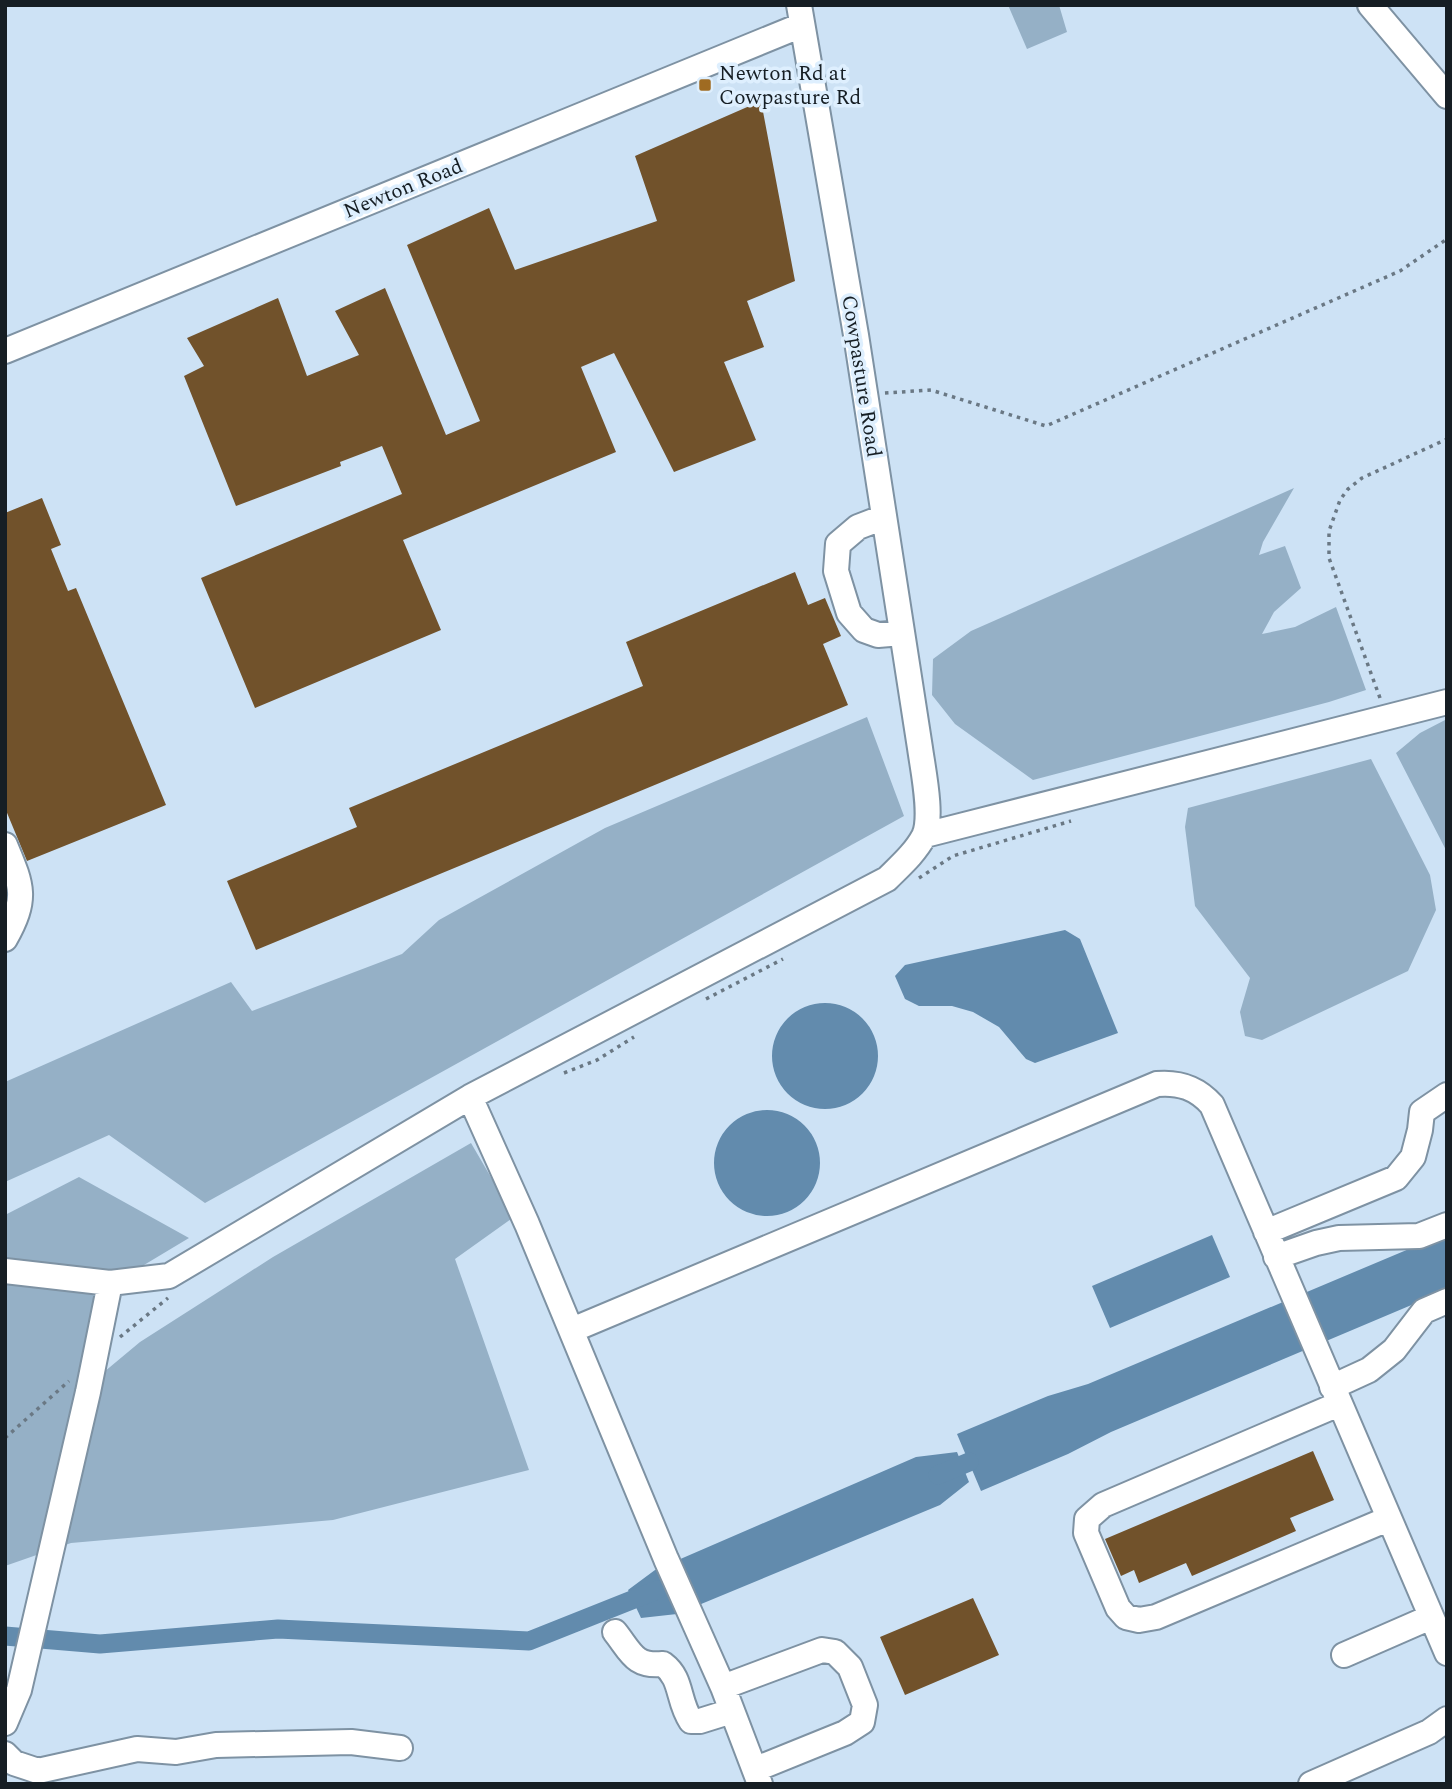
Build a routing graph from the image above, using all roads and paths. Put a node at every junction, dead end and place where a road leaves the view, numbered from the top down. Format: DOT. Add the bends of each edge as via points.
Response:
graph roads {
  1 [pos="1370,5"];
  2 [pos="800,15"];
  3 [pos="1447,96"];
  4 [pos="1447,239"];
  5 [pos="5,351"];
  6 [pos="865,394"];
  7 [pos="1447,439"];
  8 [pos="884,517"];
  9 [pos="902,633"];
  10 [pos="1447,702"];
  11 [pos="1385,718"];
  12 [pos="1076,820"];
  13 [pos="925,835"];
  14 [pos="5,845"];
  15 [pos="916,880"];
  16 [pos="5,939"];
  17 [pos="794,953"];
  18 [pos="699,1003"];
  19 [pos="641,1032"];
  20 [pos="560,1075"];
  21 [pos="1447,1095"];
  22 [pos="471,1097"];
  23 [pos="1447,1224"];
  24 [pos="1266,1231"];
  25 [pos="1276,1258"];
  26 [pos="5,1271"];
  27 [pos="110,1283"];
  28 [pos="175,1292"];
  29 [pos="1447,1301"];
  30 [pos="572,1330"];
  31 [pos="93,1360"];
  32 [pos="1335,1396"];
  33 [pos="5,1438"];
  34 [pos="1388,1519"];
  35 [pos="1431,1616"];
  36 [pos="615,1632"];
  37 [pos="1447,1653"];
  38 [pos="1344,1655"];
  39 [pos="723,1687"];
  40 [pos="733,1710"];
  41 [pos="1447,1719"];
  42 [pos="5,1723"];
  43 [pos="400,1748"];
  44 [pos="5,1754"];
  45 [pos="758,1776"];
  46 [pos="1349,1776"];
  47 [pos="1311,1784"];
  1 -- 3 [label="street"];
  2 -- 5 [label="street, Newton Road"];
  2 -- 6 [label="street, Cowpasture Road"];
  4 -- 6 [label="path" via="1401,271 1046,426 931,390"];
  6 -- 8 [label="street, Cowpasture Road"];
  7 -- 11 [label="path" via="1362,478 1340,500 1329,531 1329,558"];
  8 -- 9 [label="street, Cowpasture Road"];
  8 -- 9 [label="street" via="858,527 838,544 835,571 849,613 863,630 878,635"];
  9 -- 13 [label="street, Cowpasture Road" via="928,799"];
  10 -- 11 [label="street"];
  11 -- 13 [label="street"];
  12 -- 15 [label="path" via="953,856"];
  13 -- 22 [label="street" via="887,878"];
  14 -- 16 [label="street" via="21,897"];
  17 -- 18 [label="path"];
  19 -- 20 [label="path" via="597,1060"];
  21 -- 24 [label="street" via="1422,1112 1413,1157 1396,1178"];
  22 -- 27 [label="street" via="169,1276"];
  22 -- 30 [label="street"];
  23 -- 25 [label="street" via="1419,1236 1339,1238"];
  24 -- 25 [label="street"];
  24 -- 30 [label="street" via="1212,1105 1201,1093 1175,1083 1157,1084"];
  25 -- 32 [label="street"];
  26 -- 27 [label="street"];
  27 -- 31 [label="street"];
  28 -- 31 [label="path"];
  29 -- 32 [label="street" via="1424,1311 1394,1350"];
  30 -- 39 [label="street"];
  31 -- 33 [label="path"];
  31 -- 42 [label="street" via="19,1690"];
  32 -- 34 [label="street"];
  32 -- 34 [label="street" via="1103,1505 1087,1520 1086,1533 1118,1608 1126,1618 1156,1617"];
  34 -- 35 [label="street"];
  35 -- 37 [label="street"];
  35 -- 38 [label="street"];
  36 -- 40 [label="street" via="637,1660 648,1666 663,1664 674,1673 691,1721"];
  39 -- 40 [label="street"];
  39 -- 45 [label="street" via="821,1650 835,1652 857,1681 865,1704 862,1723"];
  40 -- 45 [label="street"];
  41 -- 46 [label="street"];
  43 -- 44 [label="street" via="351,1742 216,1745 176,1752 136,1749 38,1771 14,1763"];
  46 -- 47 [label="street"];
}
